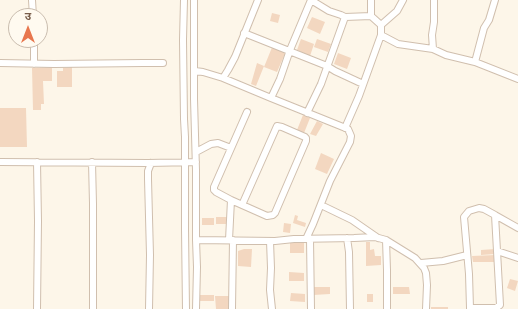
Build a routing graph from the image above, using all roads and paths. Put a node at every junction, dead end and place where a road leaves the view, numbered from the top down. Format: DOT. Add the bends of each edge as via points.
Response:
graph roads {
  1 [pos="184,0"];
  2 [pos="194,0"];
  3 [pos="258,0"];
  4 [pos="311,0"];
  5 [pos="371,0"];
  6 [pos="403,0"];
  7 [pos="434,0"];
  8 [pos="495,0"];
  9 [pos="371,16"];
  10 [pos="345,18"];
  11 [pos="381,25"];
  12 [pos="244,33"];
  13 [pos="381,35"];
  14 [pos="34,48"];
  15 [pos="433,49"];
  16 [pos="290,50"];
  17 [pos="475,62"];
  18 [pos="0,63"];
  19 [pos="163,63"];
  20 [pos="34,64"];
  21 [pos="327,66"];
  22 [pos="194,71"];
  23 [pos="223,78"];
  24 [pos="518,79"];
  25 [pos="363,84"];
  26 [pos="271,98"];
  27 [pos="247,112"];
  28 [pos="308,113"];
  29 [pos="345,128"];
  30 [pos="231,148"];
  31 [pos="196,152"];
  32 [pos="0,162"];
  33 [pos="37,162"];
  34 [pos="92,162"];
  35 [pos="185,162"];
  36 [pos="196,162"];
  37 [pos="151,163"];
  38 [pos="231,200"];
  39 [pos="242,205"];
  40 [pos="321,205"];
  41 [pos="495,215"];
  42 [pos="518,228"];
  43 [pos="347,238"];
  44 [pos="379,238"];
  45 [pos="308,239"];
  46 [pos="196,240"];
  47 [pos="231,240"];
  48 [pos="270,240"];
  49 [pos="386,240"];
  50 [pos="497,251"];
  51 [pos="467,255"];
  52 [pos="518,258"];
  53 [pos="421,263"];
  54 [pos="37,309"];
  55 [pos="93,309"];
  56 [pos="149,309"];
  57 [pos="186,309"];
  58 [pos="196,309"];
  59 [pos="232,309"];
  60 [pos="272,309"];
  61 [pos="311,309"];
  62 [pos="350,309"];
  63 [pos="387,309"];
  64 [pos="426,309"];
  65 [pos="470,309"];
  1 -- 35 [label="street" via="182,40"];
  2 -- 22 [label="street"];
  3 -- 12 [label="street"];
  4 -- 10 [label="street"];
  4 -- 16 [label="street"];
  5 -- 9 [label="street"];
  6 -- 11 [label="street" via="397,11"];
  7 -- 15 [label="street"];
  8 -- 17 [label="street"];
  9 -- 10 [label="street"];
  9 -- 11 [label="street"];
  10 -- 21 [label="street"];
  11 -- 13 [label="street"];
  12 -- 16 [label="street"];
  12 -- 23 [label="street"];
  13 -- 15 [label="street" via="398,44"];
  13 -- 25 [label="street"];
  14 -- 20 [label="street"];
  15 -- 17 [label="street"];
  16 -- 21 [label="street"];
  16 -- 26 [label="street"];
  17 -- 24 [label="street"];
  18 -- 20 [label="street"];
  19 -- 20 [label="street"];
  21 -- 25 [label="street"];
  21 -- 28 [label="street"];
  22 -- 23 [label="street"];
  22 -- 31 [label="street"];
  23 -- 26 [label="street"];
  25 -- 29 [label="street"];
  26 -- 28 [label="street"];
  27 -- 30 [label="street"];
  28 -- 29 [label="street"];
  29 -- 40 [label="street" via="351,136 350,142"];
  30 -- 31 [label="street" via="218,143"];
  30 -- 38 [label="street" via="214,190"];
  31 -- 36 [label="street"];
  32 -- 33 [label="street"];
  33 -- 34 [label="street"];
  33 -- 54 [label="street"];
  34 -- 37 [label="street"];
  34 -- 55 [label="street"];
  35 -- 36 [label="street"];
  35 -- 37 [label="street"];
  35 -- 57 [label="street"];
  36 -- 46 [label="street"];
  37 -- 56 [label="street" via="148,171"];
  38 -- 39 [label="street"];
  38 -- 47 [label="street"];
  39 -- 39 [label="street" via="267,216 275,213 306,141 305,137 277,126"];
  40 -- 44 [label="street" via="352,220"];
  40 -- 45 [label="street"];
  41 -- 42 [label="street"];
  41 -- 50 [label="street"];
  41 -- 51 [label="street" via="478,208 466,214 464,217"];
  43 -- 44 [label="street"];
  43 -- 45 [label="street"];
  43 -- 62 [label="street"];
  44 -- 49 [label="street"];
  45 -- 48 [label="street"];
  45 -- 61 [label="street"];
  46 -- 47 [label="street"];
  46 -- 58 [label="street"];
  47 -- 48 [label="street"];
  47 -- 59 [label="street"];
  48 -- 60 [label="street"];
  49 -- 53 [label="street"];
  49 -- 63 [label="street"];
  50 -- 52 [label="street"];
  50 -- 65 [label="street" via="500,305 496,308"];
  51 -- 53 [label="street"];
  51 -- 65 [label="street"];
  53 -- 64 [label="street" via="426,274"];
}
